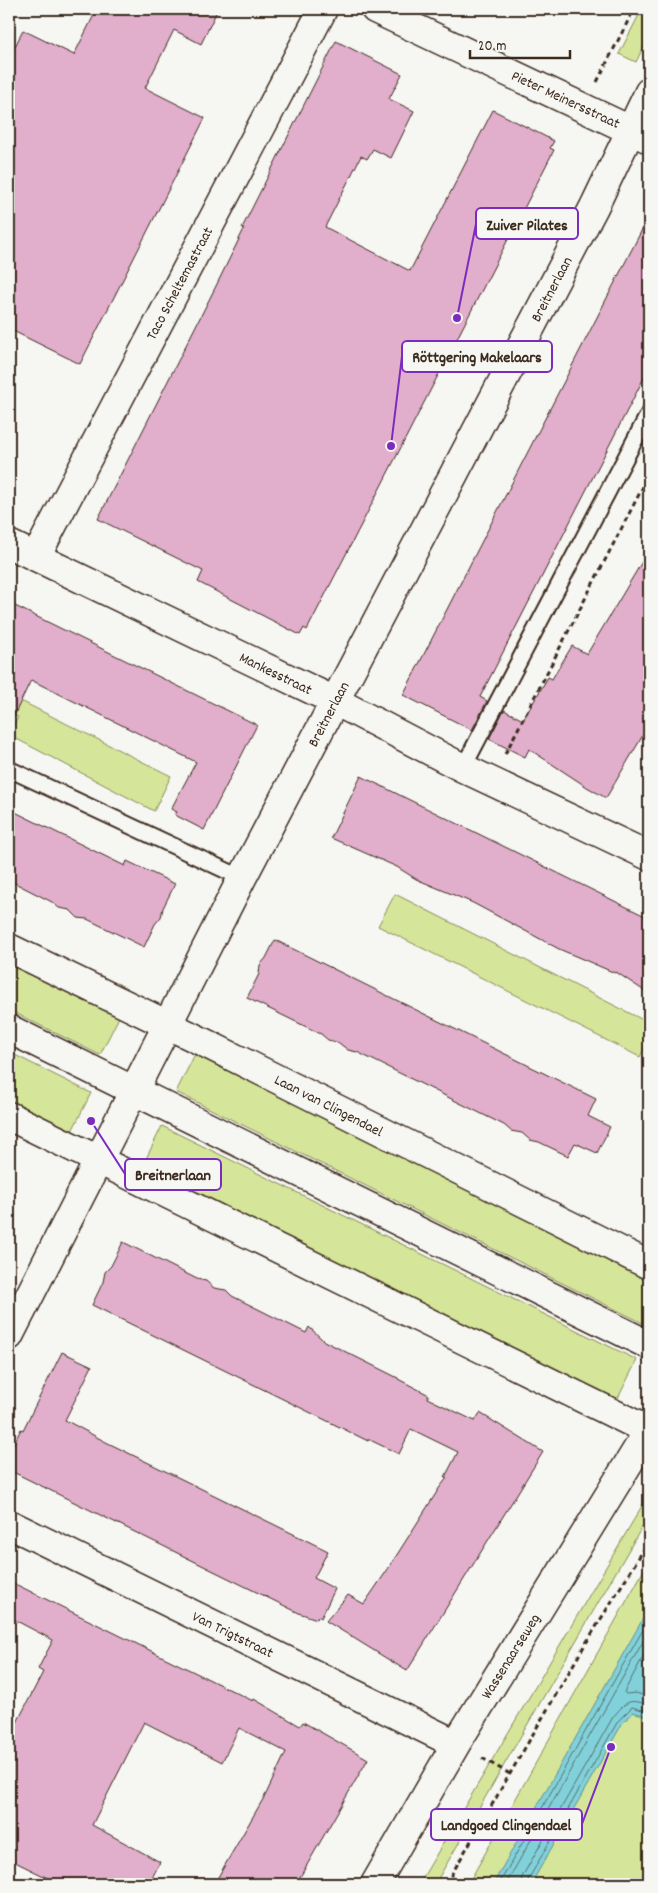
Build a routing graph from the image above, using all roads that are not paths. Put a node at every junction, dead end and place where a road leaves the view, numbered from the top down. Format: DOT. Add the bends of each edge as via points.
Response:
graph roads {
  1 [pos="322,9"];
  2 [pos="375,9"];
  3 [pos="649,92"];
  4 [pos="640,134"];
  5 [pos="649,413"];
  6 [pos="9,544"];
  7 [pos="36,558"];
  8 [pos="335,701"];
  9 [pos="463,768"];
  10 [pos="9,769"];
  11 [pos="646,849"];
  12 [pos="242,878"];
  13 [pos="9,948"];
  14 [pos="168,1025"];
  15 [pos="9,1029"];
  16 [pos="134,1091"];
  17 [pos="9,1116"];
  18 [pos="98,1160"];
  19 [pos="649,1265"];
  20 [pos="9,1336"];
  21 [pos="649,1345"];
  22 [pos="649,1431"];
  23 [pos="9,1524"];
  24 [pos="456,1744"];
  25 [pos="375,1884"];
  1 -- 7 [label="street, Taco Scheltemastraat"];
  2 -- 4 [label="street, Pieter Meinersstraat"];
  3 -- 4 [label="street, Breitnerlaan"];
  4 -- 8 [label="street, Breitnerlaan" via="594,207"];
  5 -- 9 [label="lane"];
  6 -- 7 [label="street, Mankesstraat"];
  7 -- 8 [label="street, Mankesstraat"];
  8 -- 9 [label="street, Mankesstraat"];
  8 -- 12 [label="street, Breitnerlaan"];
  9 -- 11 [label="street, Mankesstraat"];
  10 -- 12 [label="lane"];
  12 -- 14 [label="street, Breitnerlaan"];
  13 -- 14 [label="street, Laan van Clingendael"];
  14 -- 16 [label="street, Breitnerlaan"];
  14 -- 19 [label="street, Laan van Clingendael"];
  15 -- 16 [label="street"];
  16 -- 18 [label="street, Breitnerlaan"];
  16 -- 21 [label="street"];
  17 -- 18 [label="street"];
  18 -- 20 [label="street, Breitnerlaan"];
  18 -- 22 [label="street"];
  22 -- 24 [label="street, Wassenaarseweg"];
  23 -- 24 [label="street, Van Trigtstraat"];
  24 -- 25 [label="street, Wassenaarseweg"];
}
